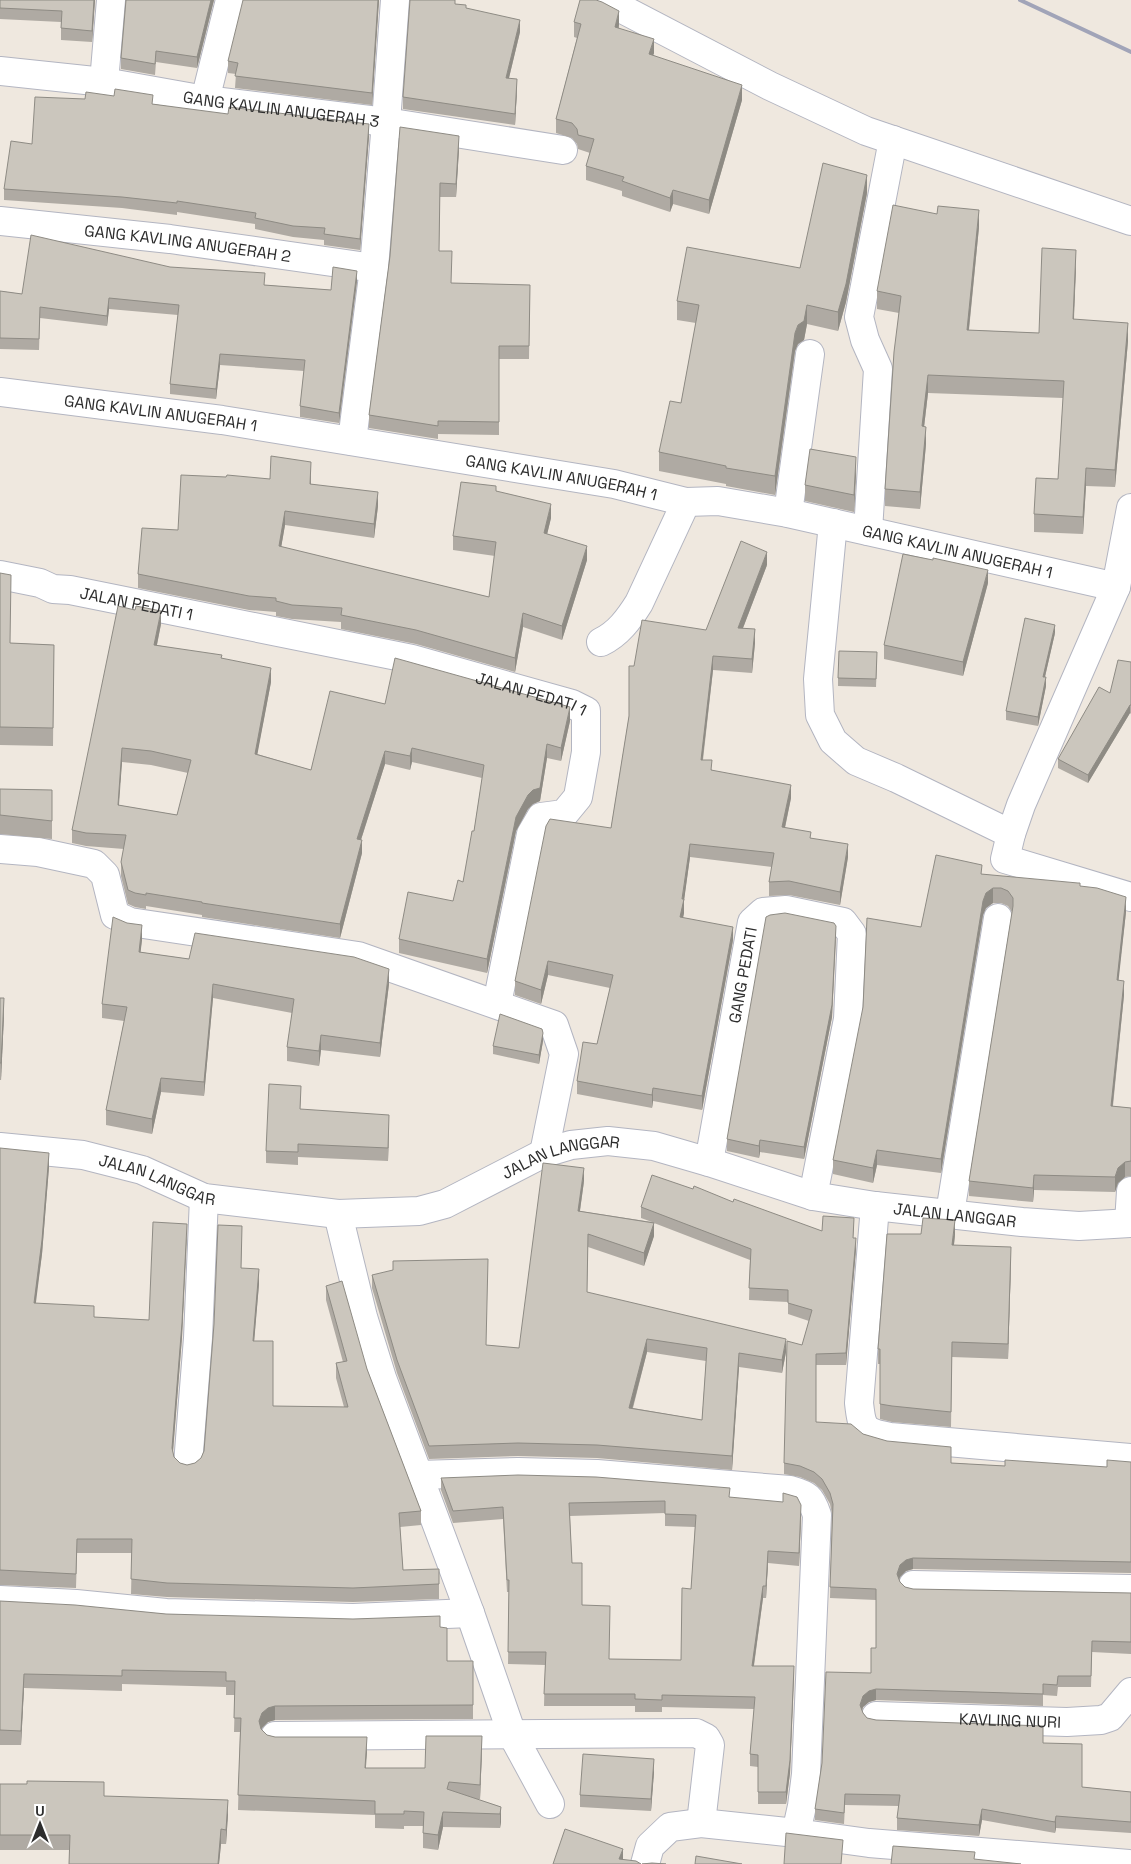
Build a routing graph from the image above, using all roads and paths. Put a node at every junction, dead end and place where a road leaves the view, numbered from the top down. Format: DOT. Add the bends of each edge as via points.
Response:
graph roads {
  1 [pos="111,0"];
  2 [pos="230,0"];
  3 [pos="394,0"];
  4 [pos="605,0"];
  5 [pos="0,71"];
  6 [pos="104,82"];
  7 [pos="205,100"];
  8 [pos="386,122"];
  9 [pos="893,140"];
  10 [pos="563,150"];
  11 [pos="0,221"];
  12 [pos="1131,221"];
  13 [pos="374,268"];
  14 [pos="810,354"];
  15 [pos="0,392"];
  16 [pos="352,441"];
  17 [pos="686,502"];
  18 [pos="1131,508"];
  19 [pos="788,513"];
  20 [pos="833,523"];
  21 [pos="868,531"];
  22 [pos="0,574"];
  23 [pos="1122,574"];
  24 [pos="601,642"];
  25 [pos="1011,834"];
  26 [pos="0,849"];
  27 [pos="1131,897"];
  28 [pos="998,918"];
  29 [pos="497,1004"];
  30 [pos="0,1147"];
  31 [pos="544,1153"];
  32 [pos="709,1162"];
  33 [pos="1131,1191"];
  34 [pos="813,1196"];
  35 [pos="204,1198"];
  36 [pos="875,1206"];
  37 [pos="950,1213"];
  38 [pos="338,1214"];
  39 [pos="1130,1223"];
  40 [pos="1131,1458"];
  41 [pos="188,1464"];
  42 [pos="418,1475"];
  43 [pos="913,1585"];
  44 [pos="1131,1589"];
  45 [pos="0,1600"];
  46 [pos="470,1614"];
  47 [pos="1131,1692"];
  48 [pos="876,1716"];
  49 [pos="512,1734"];
  50 [pos="275,1736"];
  51 [pos="550,1804"];
  52 [pos="701,1823"];
  53 [pos="796,1833"];
  54 [pos="645,1864"];
  55 [pos="1129,1864"];
  1 -- 6 [label="street"];
  2 -- 7 [label="street"];
  3 -- 8 [label="street"];
  4 -- 9 [label="street" via="770,86 866,131"];
  5 -- 6 [label="street, GANG KAVLIN ANUGERAH 3"];
  6 -- 7 [label="street, GANG KAVLIN ANUGERAH 3"];
  7 -- 8 [label="street, GANG KAVLIN ANUGERAH 3"];
  8 -- 10 [label="street, GANG KAVLIN ANUGERAH 3"];
  8 -- 13 [label="street"];
  9 -- 12 [label="street"];
  9 -- 21 [label="street" via="859,318 878,369"];
  11 -- 13 [label="street, GANG KAVLING ANUGERAH 2" via="170,239"];
  13 -- 16 [label="street"];
  14 -- 19 [label="street"];
  15 -- 16 [label="street, GANG KAVLIN ANUGERAH 1" via="222,420"];
  16 -- 17 [label="street, GANG KAVLIN ANUGERAH 1" via="614,484"];
  17 -- 19 [label="street, GANG KAVLIN ANUGERAH 1" via="718,501"];
  17 -- 24 [label="street" via="629,619"];
  18 -- 23 [label="street"];
  19 -- 20 [label="street, GANG KAVLIN ANUGERAH 1"];
  20 -- 21 [label="street, GANG KAVLIN ANUGERAH 1"];
  20 -- 25 [label="street" via="818,679 820,715 833,741 856,761"];
  21 -- 23 [label="street, GANG KAVLIN ANUGERAH 1"];
  22 -- 29 [label="street, JALAN PEDATI 1" via="52,589 412,659 572,704 586,711 586,752 578,797 564,814 541,817 530,834"];
  23 -- 25 [label="street"];
  25 -- 27 [label="street" via="1005,859"];
  26 -- 29 [label="street" via="38,852 94,864 105,875 115,915 130,922 358,956"];
  28 -- 37 [label="street"];
  29 -- 31 [label="street" via="554,1025 564,1054"];
  30 -- 35 [label="street, JALAN LANGGAR" via="83,1155 142,1170"];
  31 -- 32 [label="street, JALAN LANGGAR" via="571,1145 608,1141 654,1146"];
  31 -- 38 [label="street, JALAN LANGGAR" via="428,1209"];
  32 -- 34 [label="street, JALAN LANGGAR"];
  32 -- 34 [label="street, GANG PEDATI" via="752,922 763,912 786,910 843,922 852,934 848,1019"];
  33 -- 39 [label="street"];
  34 -- 36 [label="street, JALAN LANGGAR"];
  35 -- 38 [label="street, JALAN LANGGAR"];
  35 -- 41 [label="street"];
  36 -- 37 [label="street, JALAN LANGGAR"];
  36 -- 40 [label="street" via="859,1403 861,1422 871,1433"];
  37 -- 39 [label="street, JALAN LANGGAR" via="1079,1226"];
  38 -- 42 [label="street" via="363,1317"];
  42 -- 46 [label="street"];
  42 -- 53 [label="street" via="597,1474 790,1490 804,1494 812,1501 817,1515 806,1774"];
  43 -- 44 [label="street"];
  45 -- 46 [label="street" via="166,1613 353,1618"];
  46 -- 49 [label="street"];
  47 -- 48 [label="street, KAVLING NURI" via="1110,1717 1101,1720 1067,1722"];
  49 -- 50 [label="street"];
  49 -- 51 [label="street"];
  49 -- 52 [label="street" via="696,1733 706,1738 710,1745"];
  52 -- 53 [label="street"];
  52 -- 54 [label="street" via="670,1827 650,1846"];
  53 -- 55 [label="street" via="869,1843"];
}
